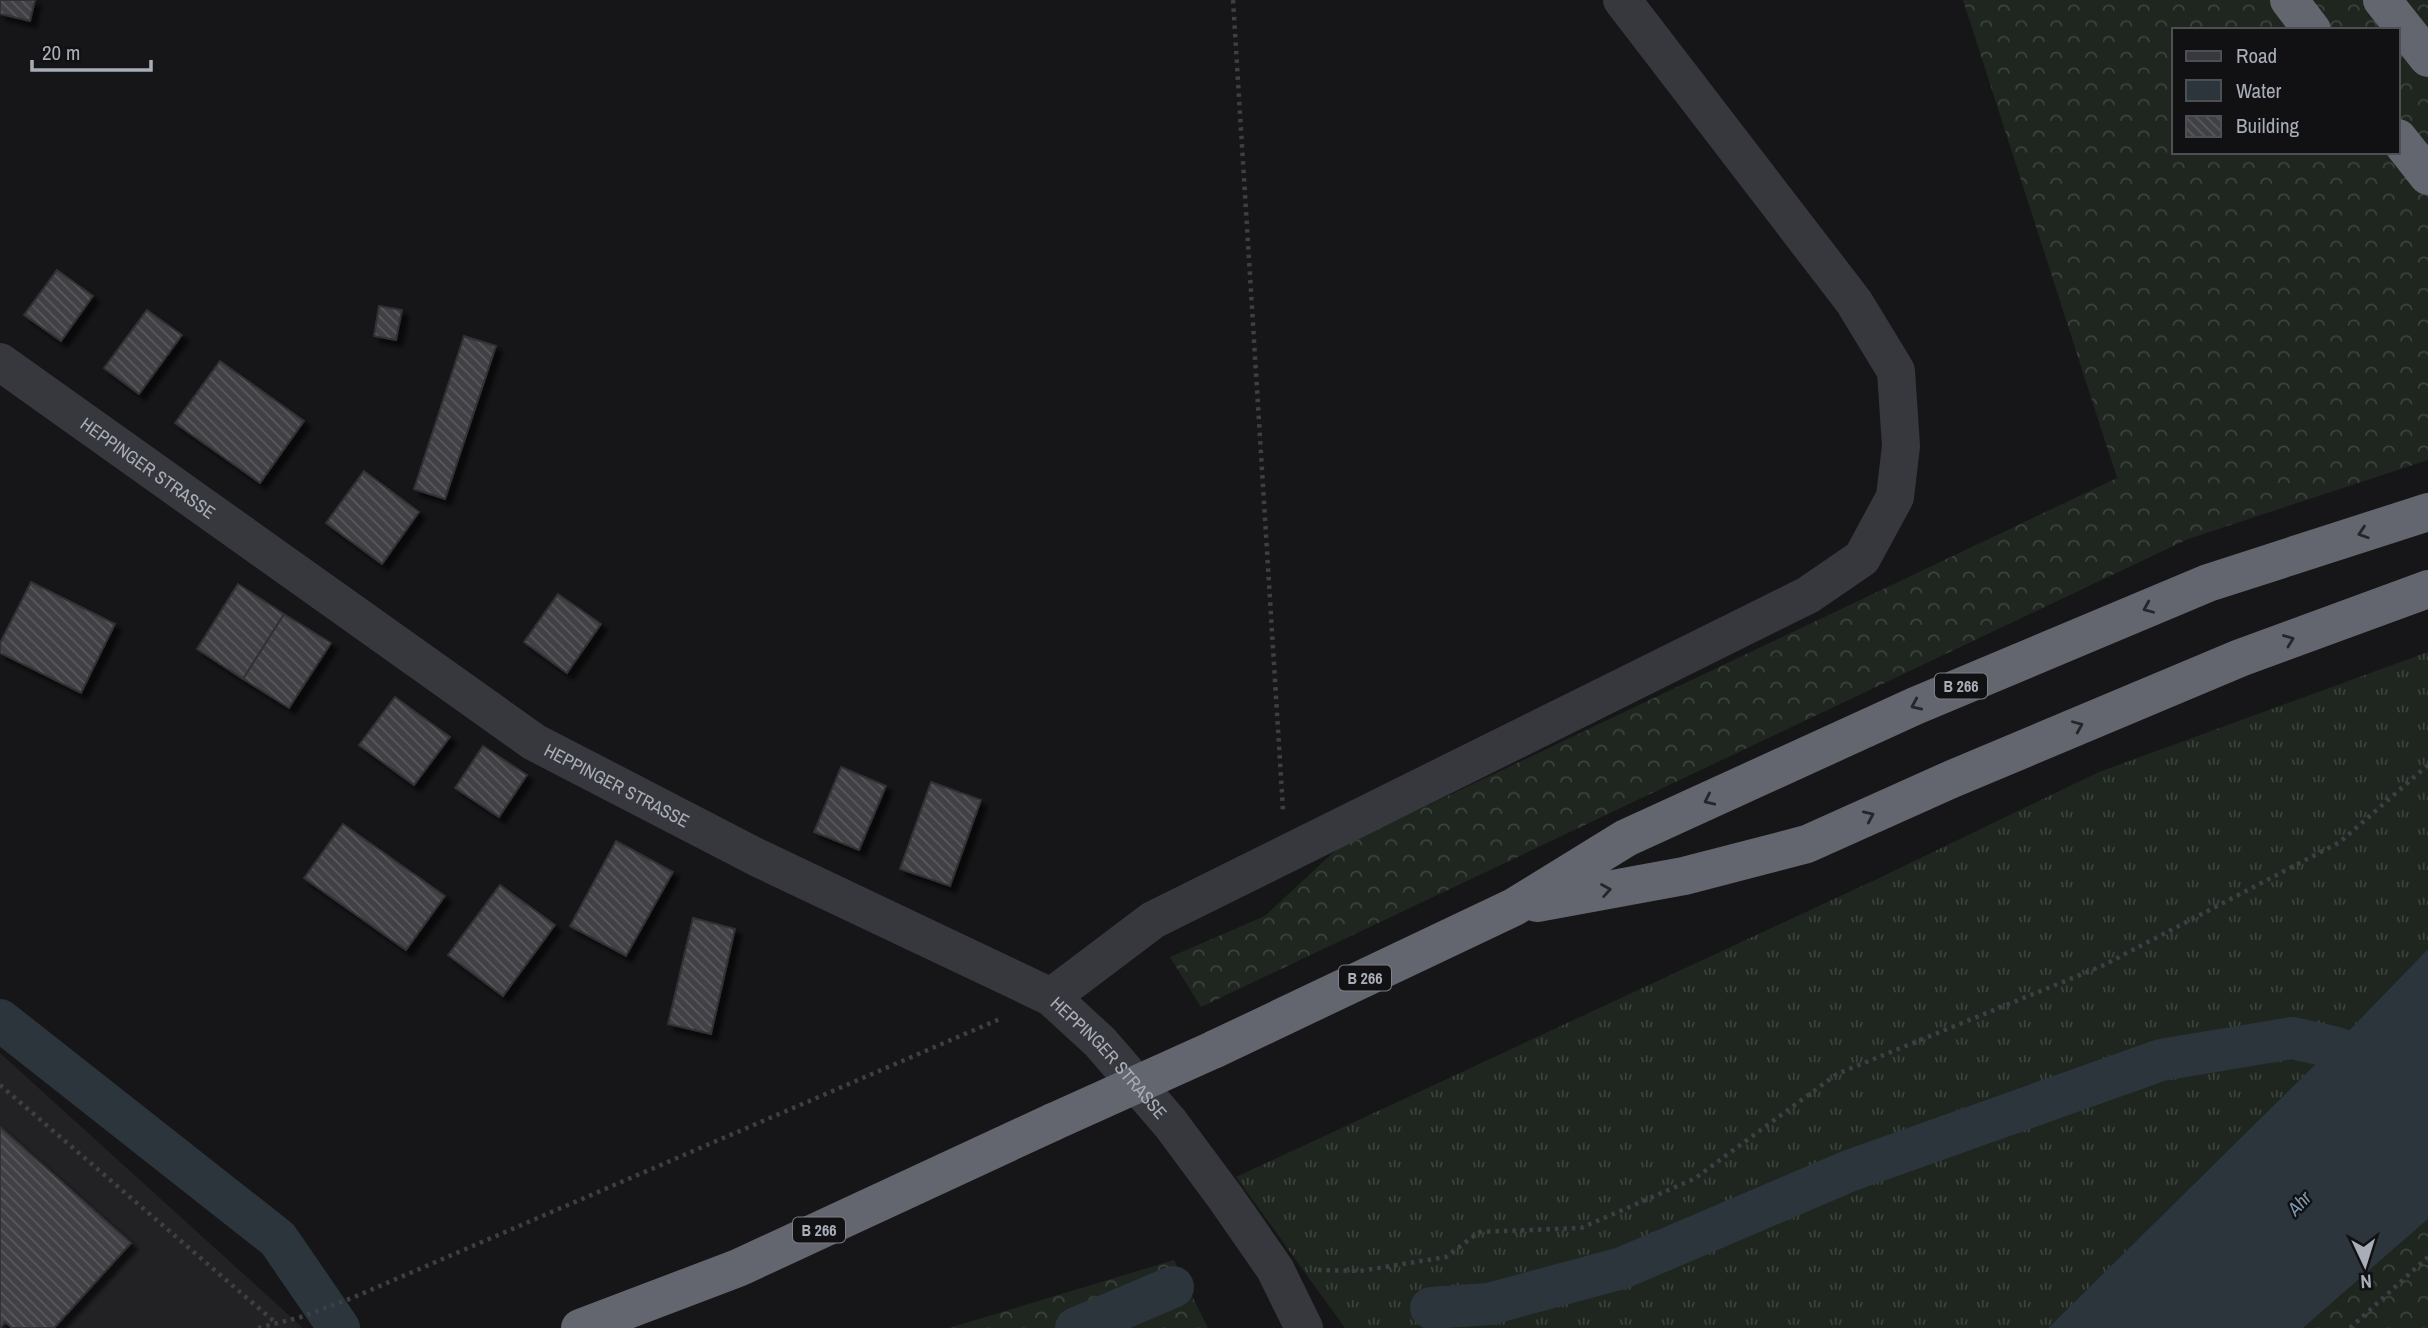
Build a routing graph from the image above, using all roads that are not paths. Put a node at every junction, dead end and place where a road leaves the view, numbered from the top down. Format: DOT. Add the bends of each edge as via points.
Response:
graph roads {
  1 [pos="1622,0"];
  2 [pos="2289,0"];
  3 [pos="2382,0"];
  4 [pos="2310,28"];
  5 [pos="2428,58"];
  6 [pos="2400,141"];
  7 [pos="2428,176"];
  8 [pos="0,362"];
  9 [pos="2428,512"];
  10 [pos="2428,589"];
  11 [pos="1514,907"];
  12 [pos="1051,997"];
  13 [pos="580,1328"];
  14 [pos="1304,1328"];
  1 -- 12 [label="street" via="1854,302 1896,371 1901,446 1895,497 1862,558 1808,595 1153,920"];
  2 -- 4 [label="highway"];
  3 -- 5 [label="highway"];
  6 -- 7 [label="highway"];
  8 -- 12 [label="street, HEPPINGER STRASSE" via="534,742 755,857"];
  9 -- 11 [label="highway, B 266, one-way" via="2208,583 1914,706 1626,838"];
  11 -- 10 [label="highway, B 266, one-way" via="1684,876 1807,844 2240,658"];
  11 -- 13 [label="highway, B 266, bridge" via="738,1268"];
  12 -- 14 [label="street, HEPPINGER STRASSE" via="1100,1042 1170,1123 1275,1269"];
}
